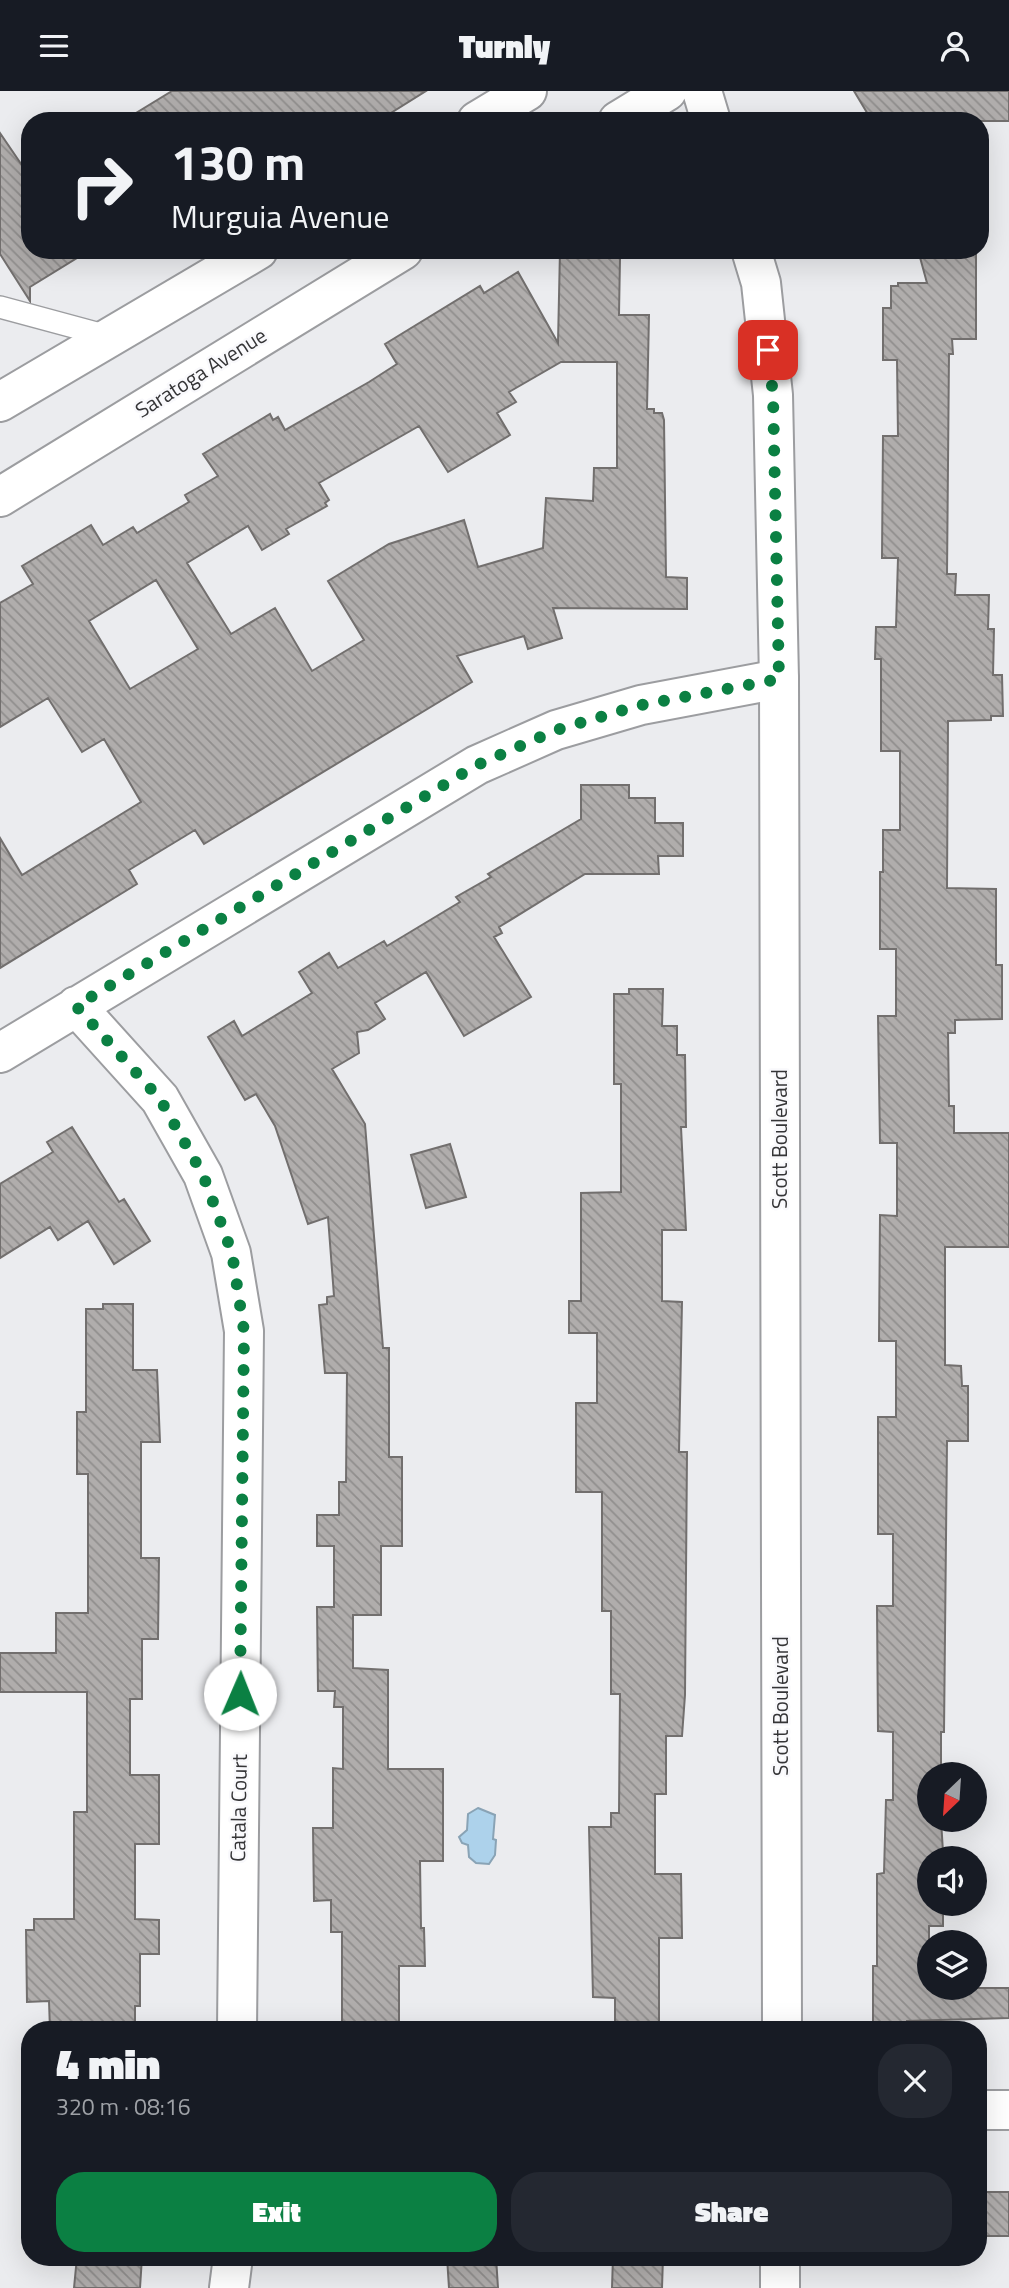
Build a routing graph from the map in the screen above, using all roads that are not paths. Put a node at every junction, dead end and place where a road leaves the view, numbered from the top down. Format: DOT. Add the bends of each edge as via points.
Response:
graph roads {
  1 [pos="527,91"];
  2 [pos="667,91"];
  3 [pos="702,91"];
  4 [pos="492,112"];
  5 [pos="633,112"];
  6 [pos="708,112"];
  7 [pos="243,259"];
  8 [pos="388,259"];
  9 [pos="754,259"];
  10 [pos="0,307"];
  11 [pos="111,337"];
  12 [pos="0,402"];
  13 [pos="0,497"];
  14 [pos="779,679"];
  15 [pos="76,1006"];
  16 [pos="0,1053"];
  17 [pos="237,2021"];
  18 [pos="782,2021"];
  19 [pos="987,2110"];
  20 [pos="1009,2110"];
  21 [pos="232,2266"];
  22 [pos="780,2266"];
  23 [pos="229,2288"];
  24 [pos="780,2288"];
  1 -- 4 [label="main road"];
  2 -- 5 [label="main road"];
  3 -- 6 [label="main road"];
  7 -- 11 [label="main road"];
  8 -- 13 [label="main road, Saratoga Avenue"];
  9 -- 14 [label="main road, Scott Boulevard" via="761,283 773,395"];
  10 -- 11 [label="lane"];
  11 -- 12 [label="main road"];
  14 -- 15 [label="main road" via="641,705 556,730 477,765"];
  14 -- 18 [label="main road, Scott Boulevard"];
  15 -- 16 [label="main road"];
  15 -- 17 [label="main road, Catala Court" via="160,1099 203,1175 232,1253 244,1331"];
  19 -- 20 [label="main road"];
  21 -- 23 [label="main road"];
  22 -- 24 [label="main road"];
}
